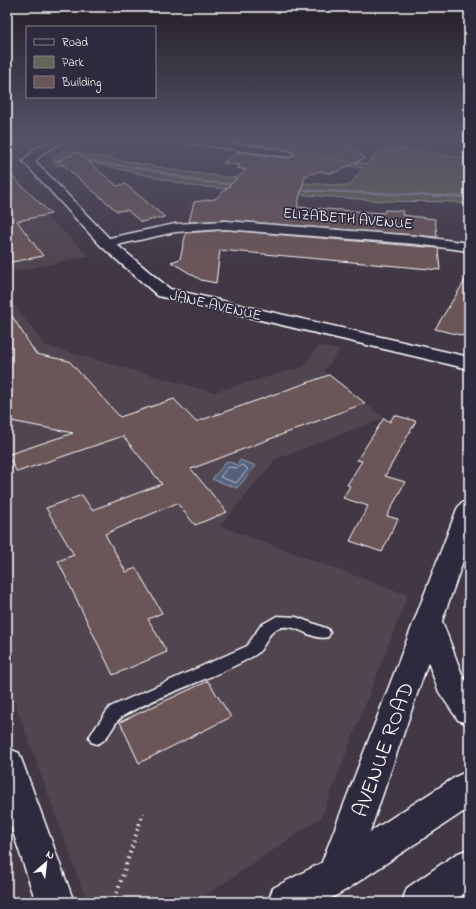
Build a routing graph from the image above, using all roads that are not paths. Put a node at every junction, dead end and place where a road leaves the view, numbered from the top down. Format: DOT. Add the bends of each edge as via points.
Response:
graph roads {
  1 [pos="48,181"];
  2 [pos="106,242"];
  3 [pos="469,247"];
  4 [pos="469,363"];
  5 [pos="469,509"];
  6 [pos="429,622"];
  7 [pos="323,633"];
  8 [pos="469,710"];
  9 [pos="97,737"];
  10 [pos="7,764"];
  11 [pos="469,788"];
  12 [pos="469,867"];
  13 [pos="336,875"];
  14 [pos="55,902"];
  15 [pos="287,902"];
  16 [pos="421,902"];
  1 -- 2 [label="street, JANE AVENUE"];
  2 -- 3 [label="street, ELIZABETH AVENUE" via="175,228 225,225 416,240"];
  2 -- 4 [label="street, JANE AVENUE" via="164,293"];
  5 -- 6 [label="street, AVENUE ROAD"];
  6 -- 8 [label="street" via="450,683"];
  6 -- 13 [label="street, AVENUE ROAD"];
  7 -- 9 [label="lane" via="296,623 277,622 266,629 252,650 116,712"];
  10 -- 14 [label="street"];
  11 -- 13 [label="street"];
  12 -- 16 [label="street"];
  13 -- 15 [label="street"];
}
